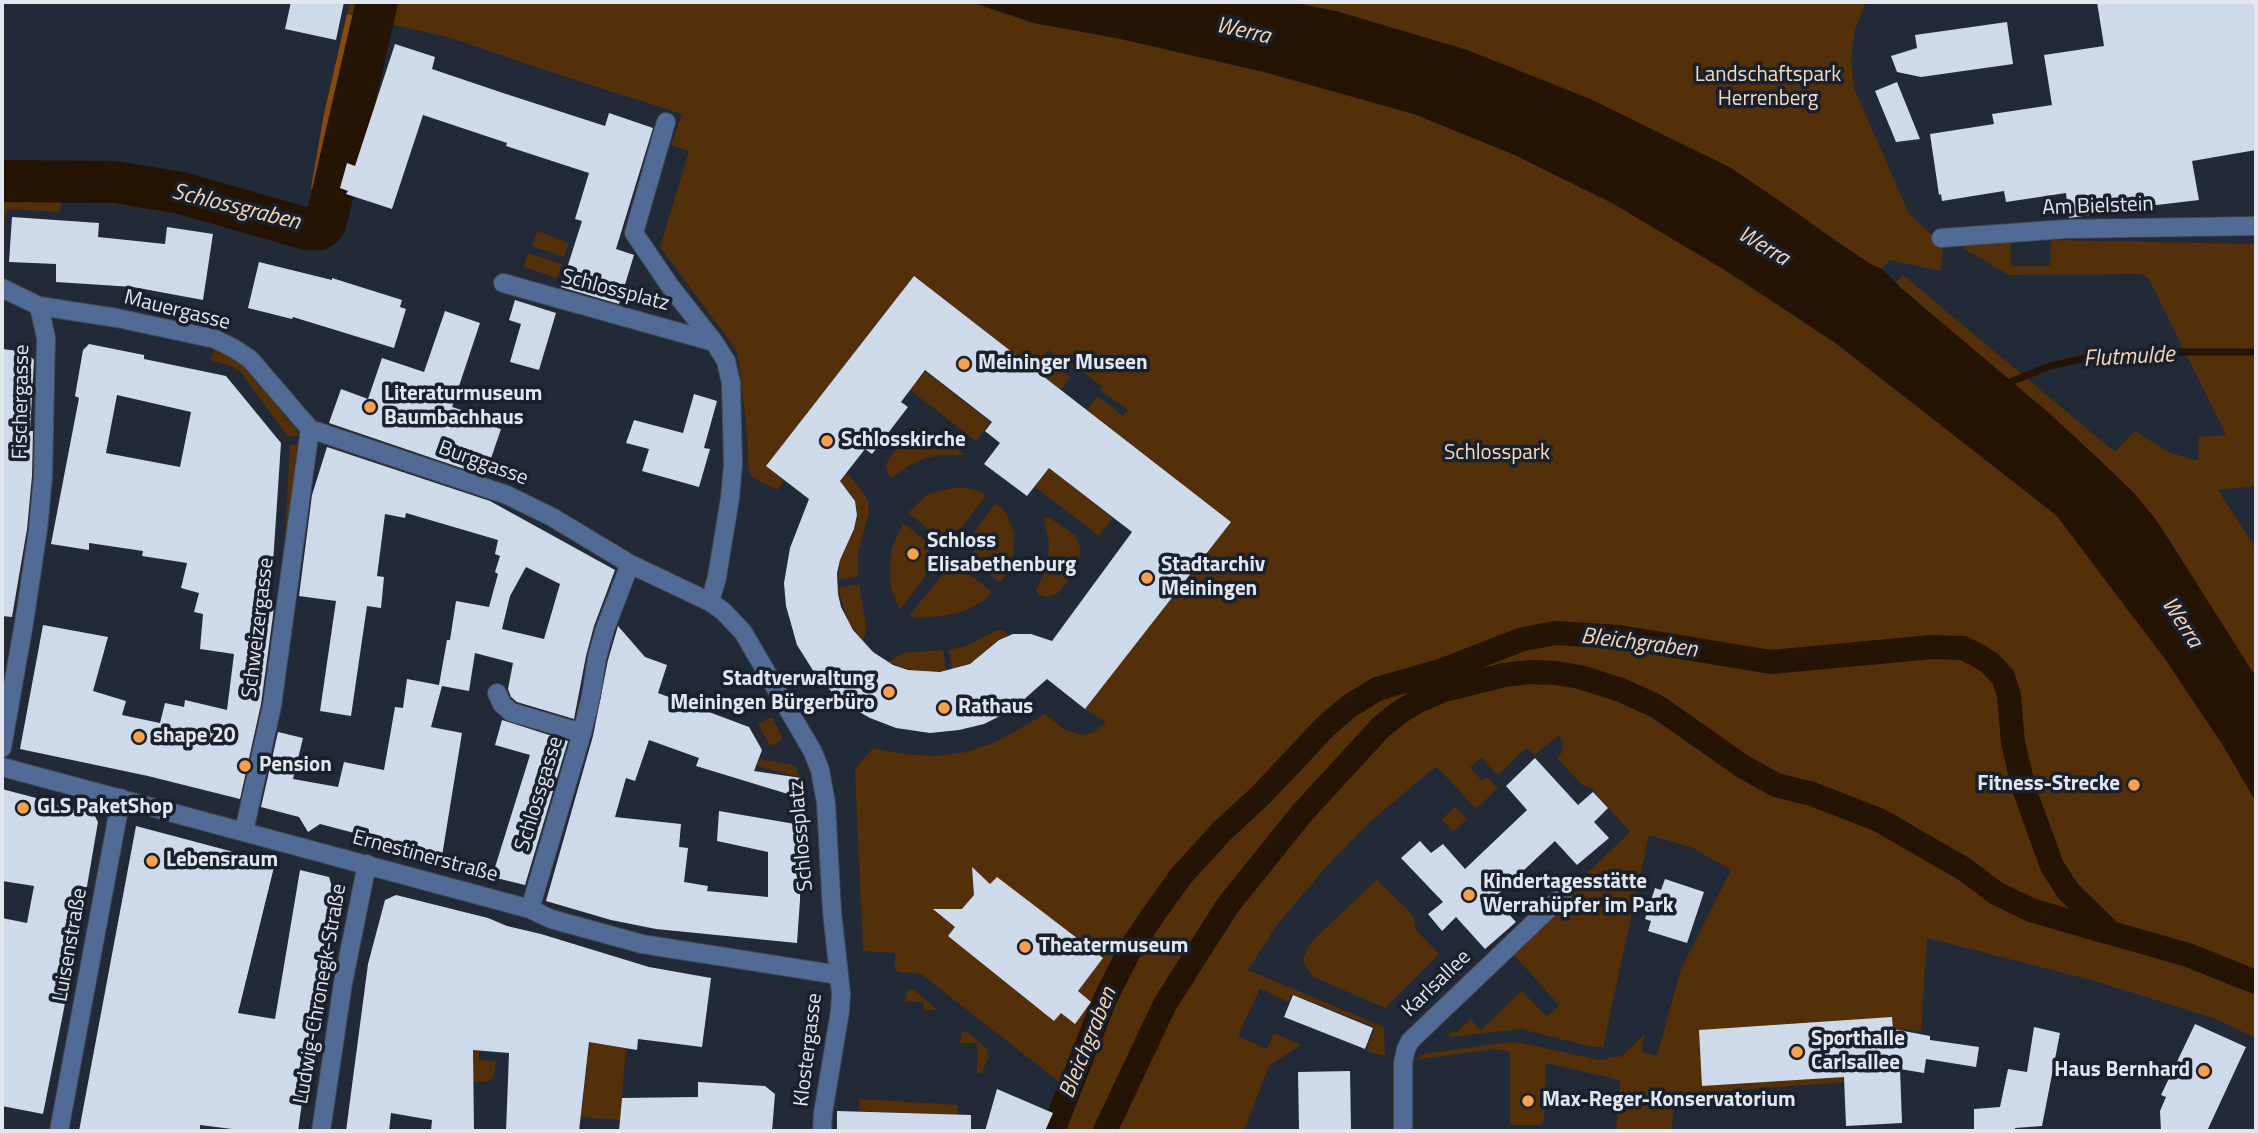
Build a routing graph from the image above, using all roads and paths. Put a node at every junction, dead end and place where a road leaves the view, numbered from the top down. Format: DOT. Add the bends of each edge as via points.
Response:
graph roads {
  1 [pos="666,122"];
  2 [pos="2256,226"];
  3 [pos="1941,238"];
  4 [pos="503,283"];
  5 [pos="2,288"];
  6 [pos="39,306"];
  7 [pos="714,342"];
  8 [pos="310,429"];
  9 [pos="630,564"];
  10 [pos="709,602"];
  11 [pos="497,693"];
  12 [pos="582,733"];
  13 [pos="2,748"];
  14 [pos="2,767"];
  15 [pos="121,798"];
  16 [pos="244,831"];
  17 [pos="367,864"];
  18 [pos="1562,896"];
  19 [pos="530,909"];
  20 [pos="839,975"];
  21 [pos="59,1131"];
  22 [pos="321,1131"];
  23 [pos="822,1131"];
  24 [pos="1403,1131"];
  1 -- 7 [label="street, Schlossplatz" via="634,233"];
  2 -- 3 [label="street, Am Bielstein" via="2066,229"];
  4 -- 7 [label="street, Schlossplatz"];
  5 -- 6 [label="street, Mauergasse"];
  6 -- 8 [label="street, Mauergasse" via="215,339 250,359"];
  6 -- 13 [label="street, Fischergasse" via="47,338 43,477"];
  7 -- 10 [label="street, Schlossplatz" via="726,361 731,383 733,464 717,577"];
  8 -- 9 [label="street, Burggasse" via="507,495"];
  8 -- 16 [label="street, Schweizergasse" via="272,706"];
  9 -- 10 [label="street, Schlossplatz"];
  9 -- 12 [label="street, Schlossgasse" via="602,639"];
  10 -- 20 [label="street, Schlossplatz" via="743,632 820,770"];
  11 -- 12 [label="street, Schlossgasse" via="511,712"];
  12 -- 19 [label="street, Schlossgasse"];
  14 -- 15 [label="street, Ernestinerstraße"];
  15 -- 16 [label="street, Ernestinerstraße"];
  15 -- 21 [label="street, Luisenstraße"];
  16 -- 17 [label="street, Ernestinerstraße"];
  17 -- 19 [label="street, Ernestinerstraße"];
  17 -- 22 [label="street, Ludwig-Chronegk-Straße"];
  18 -- 24 [label="street, Karlsallee" via="1410,1041 1403,1063"];
  19 -- 20 [label="street, Ernestinerstraße" via="642,944"];
  20 -- 23 [label="street, Klostergasse" via="840,1011"];
}
